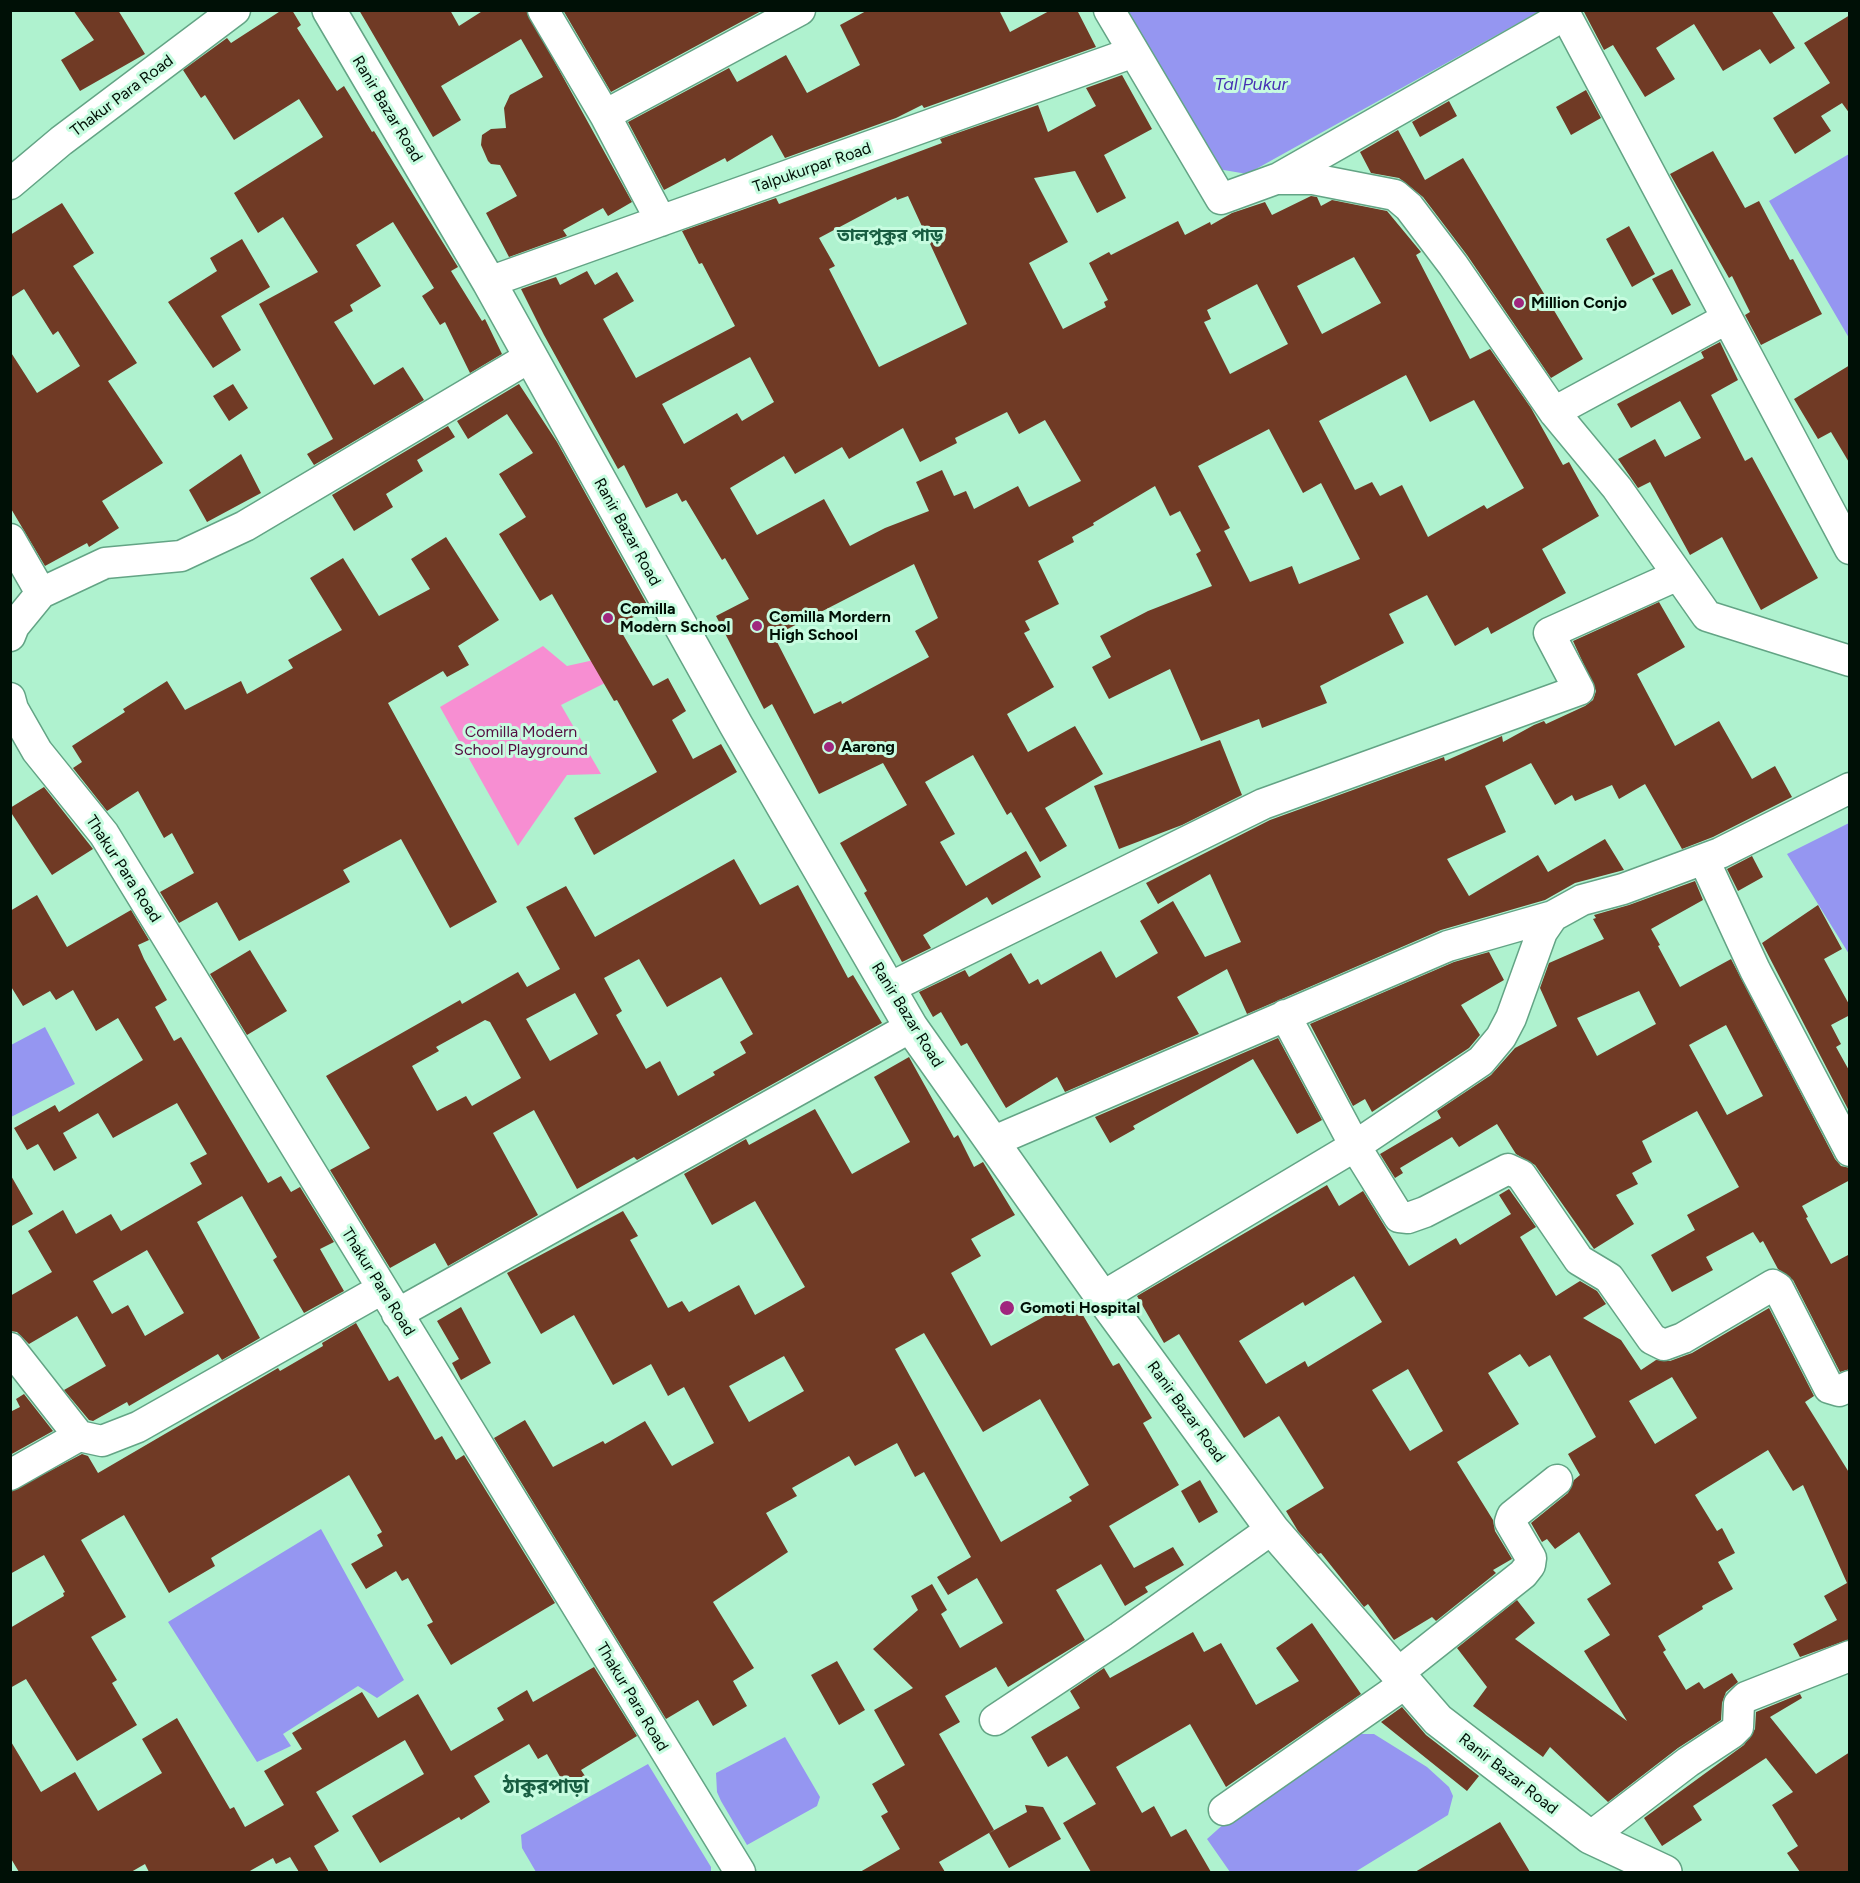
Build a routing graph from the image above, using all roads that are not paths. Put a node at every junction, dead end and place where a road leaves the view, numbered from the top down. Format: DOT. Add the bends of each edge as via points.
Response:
graph roads {
  1 [pos="235,10"];
  2 [pos="329,10"];
  3 [pos="543,10"];
  4 [pos="800,10"];
  5 [pos="1108,10"];
  6 [pos="1561,10"];
  7 [pos="1134,52"];
  8 [pos="605,115"];
  9 [pos="1276,179"];
  10 [pos="10,184"];
  11 [pos="662,221"];
  12 [pos="489,282"];
  13 [pos="1726,319"];
  14 [pos="530,357"];
  15 [pos="1554,412"];
  16 [pos="10,539"];
  17 [pos="1850,549"];
  18 [pos="1678,574"];
  19 [pos="41,593"];
  20 [pos="10,636"];
  21 [pos="1850,661"];
  22 [pos="10,698"];
  23 [pos="1850,788"];
  24 [pos="1704,860"];
  25 [pos="1553,915"];
  26 [pos="889,988"];
  27 [pos="1286,1015"];
  28 [pos="911,1027"];
  29 [pos="992,1142"];
  30 [pos="1355,1146"];
  31 [pos="1850,1151"];
  32 [pos="1102,1297"];
  33 [pos="390,1302"];
  34 [pos="10,1348"];
  35 [pos="1850,1386"];
  36 [pos="79,1436"];
  37 [pos="10,1475"];
  38 [pos="1557,1480"];
  39 [pos="1272,1529"];
  40 [pos="1850,1656"];
  41 [pos="1402,1678"];
  42 [pos="995,1720"];
  43 [pos="1224,1810"];
  44 [pos="1590,1837"];
  45 [pos="740,1872"];
  46 [pos="1665,1872"];
  1 -- 10 [label="street, Thakur Para Road"];
  2 -- 12 [label="main road, Ranir Bazar Road"];
  3 -- 8 [label="street"];
  4 -- 8 [label="street"];
  5 -- 7 [label="street"];
  6 -- 9 [label="street" via="1551,23"];
  6 -- 13 [label="street"];
  7 -- 9 [label="street" via="1221,199"];
  7 -- 11 [label="street, Talpukurpar Road"];
  8 -- 11 [label="street"];
  9 -- 15 [label="street" via="1313,179 1395,195 1409,207"];
  11 -- 12 [label="street, Talpukurpar Road"];
  12 -- 14 [label="main road, Ranir Bazar Road"];
  13 -- 15 [label="street"];
  13 -- 17 [label="street"];
  14 -- 19 [label="street" via="245,526 181,556 105,563"];
  14 -- 26 [label="main road, Ranir Bazar Road"];
  15 -- 18 [label="street" via="1617,488"];
  16 -- 19 [label="street"];
  18 -- 21 [label="street" via="1707,616"];
  18 -- 26 [label="street" via="1549,633 1579,690 1263,804"];
  19 -- 20 [label="street"];
  22 -- 33 [label="street, Thakur Para Road" via="37,751 104,834"];
  23 -- 24 [label="street"];
  24 -- 25 [label="street" via="1582,900"];
  24 -- 31 [label="street" via="1755,970"];
  25 -- 27 [label="street" via="1448,946"];
  25 -- 30 [label="street" via="1542,932 1506,1028 1481,1062"];
  26 -- 28 [label="main road, Ranir Bazar Road"];
  27 -- 29 [label="street"];
  27 -- 30 [label="street"];
  28 -- 29 [label="main road, Ranir Bazar Road"];
  28 -- 33 [label="street"];
  29 -- 32 [label="main road, Ranir Bazar Road"];
  30 -- 32 [label="street"];
  30 -- 35 [label="street" via="1399,1217 1425,1212 1508,1169 1521,1175 1579,1260 1609,1278 1652,1339 1664,1345 1683,1338 1773,1285 1829,1388 1839,1391"];
  32 -- 39 [label="main road, Ranir Bazar Road"];
  33 -- 36 [label="street" via="138,1427 102,1441"];
  33 -- 45 [label="street, Thakur Para Road"];
  34 -- 36 [label="street"];
  36 -- 37 [label="street"];
  38 -- 41 [label="street" via="1512,1516 1513,1532 1531,1558 1523,1574"];
  39 -- 41 [label="main road, Ranir Bazar Road"];
  39 -- 42 [label="street"];
  40 -- 44 [label="street" via="1746,1697 1739,1704 1738,1727 1732,1733"];
  41 -- 43 [label="street"];
  41 -- 44 [label="main road, Ranir Bazar Road" via="1438,1720"];
  44 -- 46 [label="main road, Ranir Bazar Road"];
}
